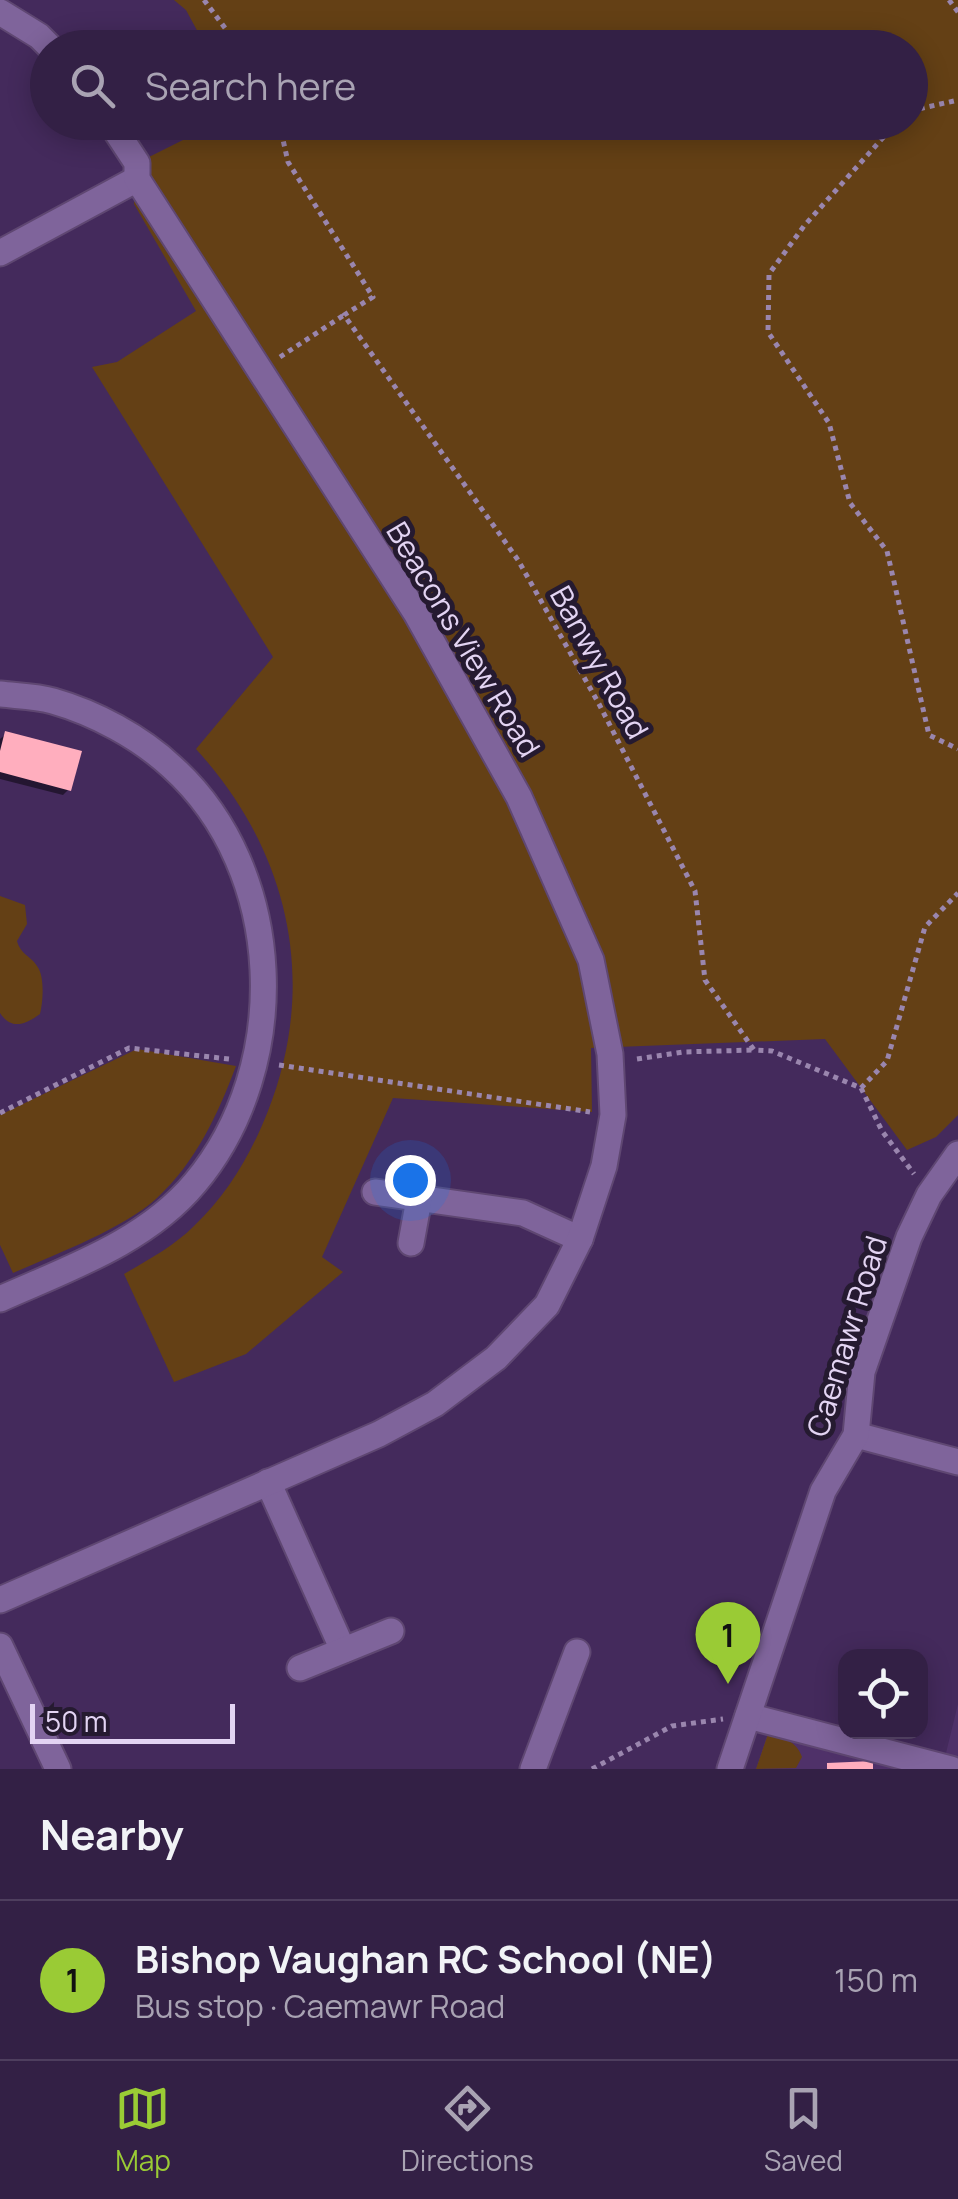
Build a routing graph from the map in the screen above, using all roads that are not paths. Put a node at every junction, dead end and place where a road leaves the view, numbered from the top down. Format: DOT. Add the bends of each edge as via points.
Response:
graph roads {
  1 [pos="0,12"];
  2 [pos="30,30"];
  3 [pos="122,140"];
  4 [pos="136,179"];
  5 [pos="0,253"];
  6 [pos="0,694"];
  7 [pos="958,1154"];
  8 [pos="374,1192"];
  9 [pos="419,1200"];
  10 [pos="580,1239"];
  11 [pos="411,1243"];
  12 [pos="0,1299"];
  13 [pos="856,1435"];
  14 [pos="958,1462"];
  15 [pos="268,1482"];
  16 [pos="0,1600"];
  17 [pos="390,1631"];
  18 [pos="0,1646"];
  19 [pos="342,1650"];
  20 [pos="577,1652"];
  21 [pos="300,1668"];
  22 [pos="748,1716"];
  23 [pos="58,1769"];
  24 [pos="533,1769"];
  25 [pos="730,1769"];
  26 [pos="951,1769"];
  1 -- 2 [label="street"];
  3 -- 4 [label="street, Beacons View Road" via="138,164"];
  4 -- 5 [label="street"];
  4 -- 10 [label="street, Beacons View Road" via="416,613 519,796 591,960 613,1115"];
  6 -- 12 [label="street" via="51,700 109,723 172,766 203,799 236,854 256,908 263,973 254,1062 236,1115 195,1184 114,1246"];
  7 -- 13 [label="street, Caemawr Road" via="909,1237 862,1372"];
  8 -- 9 [label="street"];
  9 -- 10 [label="street" via="523,1213"];
  9 -- 11 [label="street"];
  10 -- 15 [label="street, Beacons View Road" via="547,1306 496,1358 436,1404"];
  13 -- 14 [label="street"];
  13 -- 22 [label="street, Caemawr Road" via="823,1491"];
  15 -- 16 [label="street, Beacons View Road"];
  15 -- 19 [label="street"];
  17 -- 19 [label="street"];
  18 -- 23 [label="street"];
  19 -- 21 [label="street"];
  20 -- 24 [label="street"];
  22 -- 25 [label="street, Caemawr Road"];
  22 -- 26 [label="street"];
}
